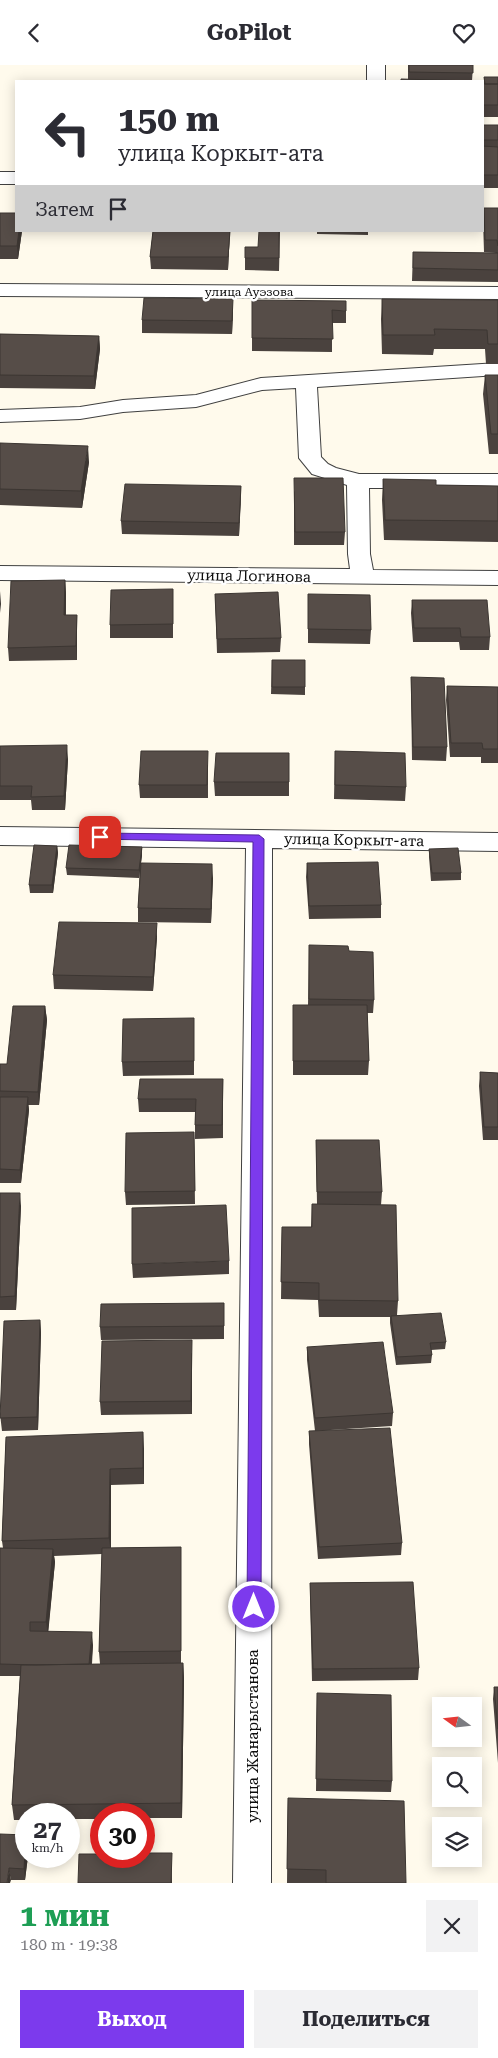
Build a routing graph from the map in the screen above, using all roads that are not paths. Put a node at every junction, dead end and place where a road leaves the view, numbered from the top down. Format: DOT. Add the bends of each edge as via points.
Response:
graph roads {
  1 [pos="376,65"];
  2 [pos="376,80"];
  3 [pos="0,178"];
  4 [pos="15,178"];
  5 [pos="0,290"];
  6 [pos="498,293"];
  7 [pos="498,369"];
  8 [pos="306,382"];
  9 [pos="0,416"];
  10 [pos="358,481"];
  11 [pos="498,481"];
  12 [pos="0,573"];
  13 [pos="363,578"];
  14 [pos="498,578"];
  15 [pos="0,836"];
  16 [pos="259,839"];
  17 [pos="498,842"];
  18 [pos="252,1883"];
  1 -- 2 [label="street"];
  3 -- 4 [label="street"];
  5 -- 6 [label="street, улица Ауэзова"];
  7 -- 8 [label="street"];
  8 -- 9 [label="street" via="261,384 196,401 124,405 80,413"];
  8 -- 10 [label="street" via="310,458 328,473"];
  10 -- 11 [label="street"];
  10 -- 13 [label="street"];
  12 -- 13 [label="street, улица Логинова"];
  13 -- 14 [label="street, улица Логинова"];
  15 -- 16 [label="street, улица Коркыт-ата"];
  16 -- 17 [label="street, улица Коркыт-ата"];
  16 -- 18 [label="street, улица Жанарыстанова"];
}
